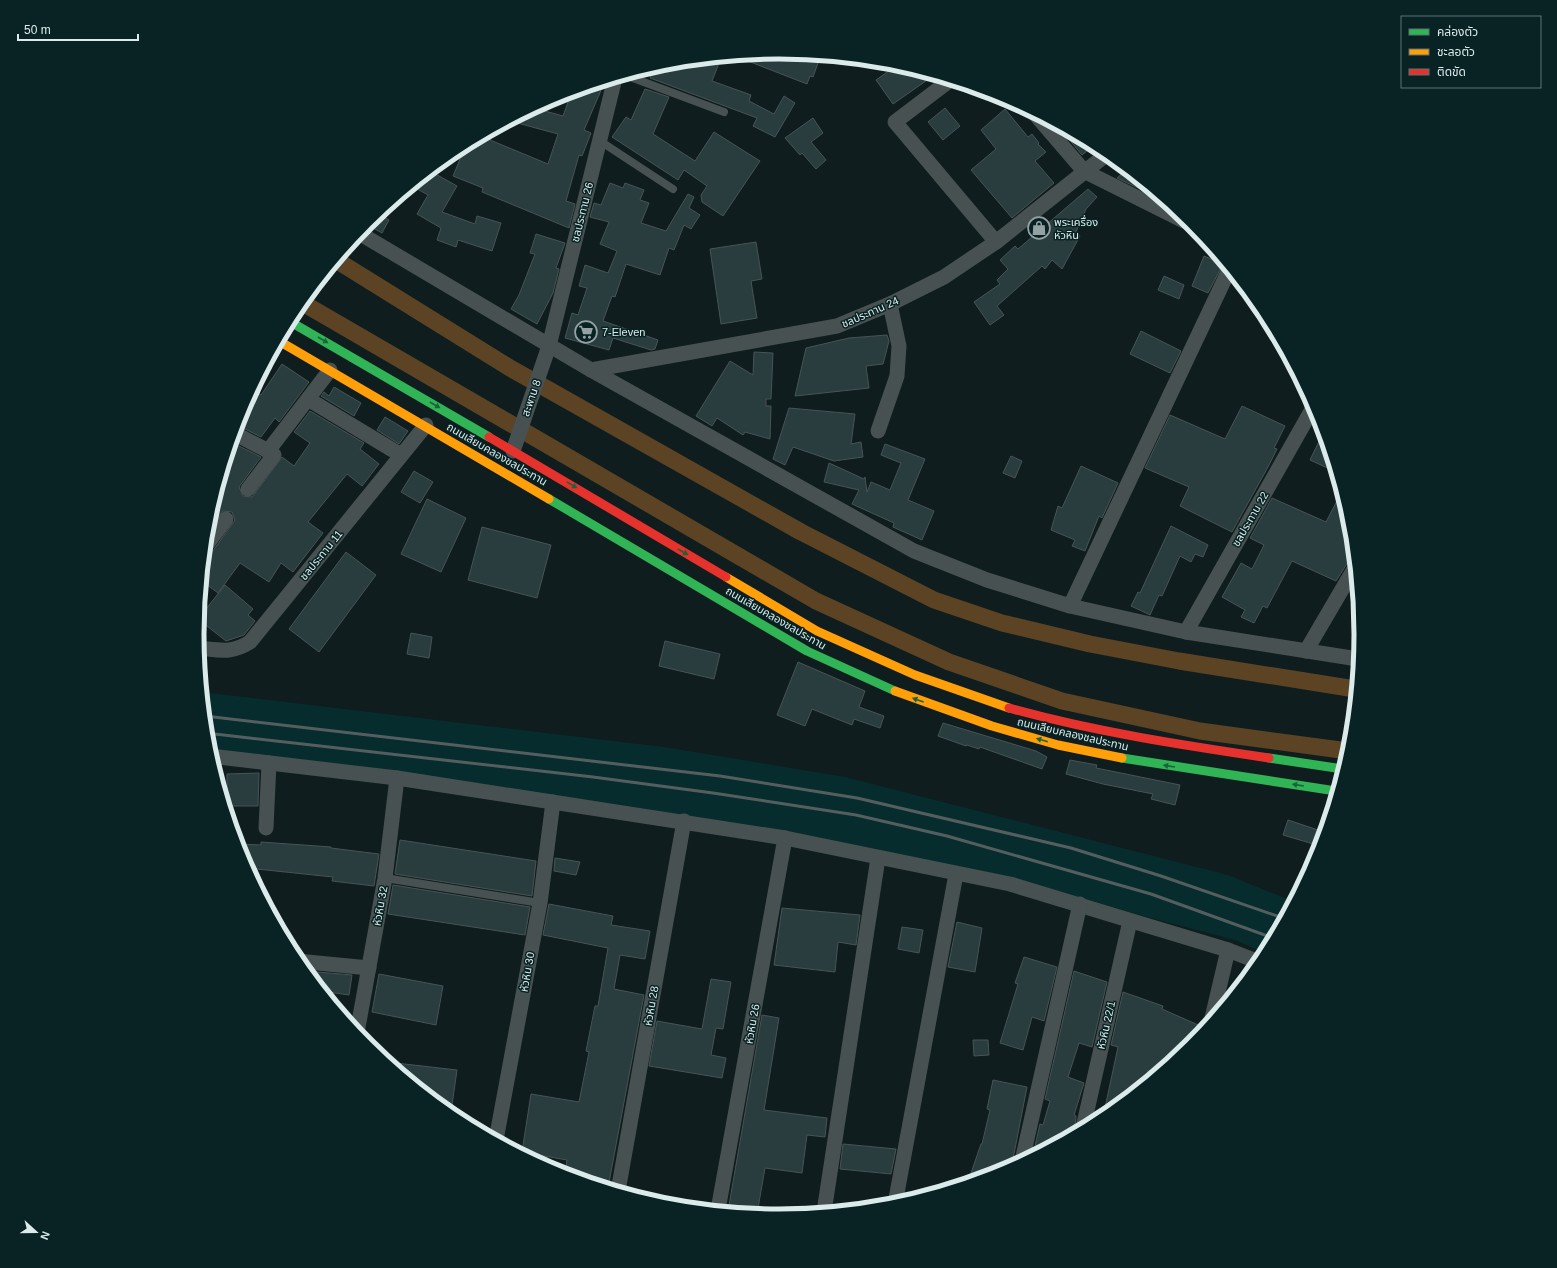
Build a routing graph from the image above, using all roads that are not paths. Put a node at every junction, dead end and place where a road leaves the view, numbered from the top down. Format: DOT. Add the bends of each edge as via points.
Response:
graph roads {
  1 [pos="633,78"];
  2 [pos="614,84"];
  3 [pos="945,85"];
  4 [pos="724,112"];
  5 [pos="1043,124"];
  6 [pos="600,141"];
  7 [pos="1101,158"];
  8 [pos="1084,171"];
  9 [pos="673,189"];
  10 [pos="1172,215"];
  11 [pos="364,236"];
  12 [pos="996,242"];
  13 [pos="1227,274"];
  14 [pos="890,304"];
  15 [pos="294,324"];
  16 [pos="283,342"];
  17 [pos="549,346"];
  18 [pos="330,370"];
  19 [pos="591,370"];
  20 [pos="308,399"];
  21 [pos="1310,413"];
  22 [pos="426,425"];
  23 [pos="878,431"];
  24 [pos="239,436"];
  25 [pos="268,451"];
  26 [pos="402,455"];
  27 [pos="508,461"];
  28 [pos="248,489"];
  29 [pos="226,519"];
  30 [pos="212,538"];
  31 [pos="1350,575"];
  32 [pos="1070,606"];
  33 [pos="1186,632"];
  34 [pos="204,649"];
  35 [pos="1306,651"];
  36 [pos="1353,658"];
  37 [pos="218,760"];
  38 [pos="269,763"];
  39 [pos="1337,768"];
  40 [pos="397,778"];
  41 [pos="1332,790"];
  42 [pos="553,802"];
  43 [pos="684,821"];
  44 [pos="266,828"];
  45 [pos="785,838"];
  46 [pos="878,858"];
  47 [pos="956,874"];
  48 [pos="385,878"];
  49 [pos="540,903"];
  50 [pos="1080,904"];
  51 [pos="1130,921"];
  52 [pos="1228,950"];
  53 [pos="1252,959"];
  54 [pos="306,962"];
  55 [pos="369,968"];
  56 [pos="1214,1009"];
  57 [pos="358,1026"];
  58 [pos="1085,1120"];
  59 [pos="497,1135"];
  60 [pos="1024,1154"];
  61 [pos="619,1186"];
  62 [pos="896,1197"];
  63 [pos="719,1206"];
  64 [pos="825,1207"];
  1 -- 4 [label="lane"];
  2 -- 6 [label="street, ชลประทาน 26"];
  3 -- 12 [label="street" via="895,122"];
  5 -- 8 [label="street"];
  6 -- 9 [label="lane"];
  6 -- 17 [label="street, ชลประทาน 26"];
  7 -- 8 [label="street, ชลประทาน 24"];
  8 -- 10 [label="street"];
  8 -- 12 [label="street, ชลประทาน 24"];
  11 -- 17 [label="street"];
  12 -- 14 [label="street, ชลประทาน 24" via="944,277"];
  13 -- 32 [label="street"];
  14 -- 19 [label="street, ชลประทาน 24" via="837,326"];
  14 -- 23 [label="street" via="899,346 897,376"];
  15 -- 27 [label="street, ถนนเลียบคลองชลประทาน, one-way"];
  16 -- 18 [label="street, ถนนเลียบคลองชลประทาน"];
  17 -- 19 [label="street"];
  17 -- 27 [label="street, สะพาน 8"];
  18 -- 20 [label="street"];
  18 -- 22 [label="street, ถนนเลียบคลองชลประทาน"];
  19 -- 32 [label="street" via="914,551 986,580"];
  20 -- 25 [label="street"];
  20 -- 26 [label="street"];
  21 -- 33 [label="street, ชลประทาน 22"];
  22 -- 26 [label="street, ชลประทาน 11"];
  22 -- 27 [label="street, ถนนเลียบคลองชลประทาน"];
  24 -- 25 [label="street"];
  25 -- 28 [label="street" via="274,455"];
  26 -- 34 [label="street, ชลประทาน 11" via="250,642 229,651"];
  27 -- 39 [label="street, ถนนเลียบคลองชลประทาน, one-way" via="818,631 915,675 998,705 1063,723 1137,738"];
  41 -- 27 [label="street, ถนนเลียบคลองชลประทาน, one-way" via="1133,760 1058,745 992,726 906,696 807,651"];
  29 -- 30 [label="street"];
  31 -- 35 [label="street"];
  32 -- 33 [label="street"];
  33 -- 35 [label="street"];
  35 -- 36 [label="street"];
  37 -- 38 [label="street"];
  38 -- 40 [label="street"];
  38 -- 44 [label="street"];
  40 -- 42 [label="street"];
  40 -- 48 [label="street, หัวหิน 32"];
  42 -- 43 [label="street"];
  42 -- 49 [label="street, หัวหิน 30"];
  43 -- 45 [label="street"];
  43 -- 61 [label="street, หัวหิน 28"];
  45 -- 46 [label="street"];
  45 -- 63 [label="street, หัวหิน 26"];
  46 -- 47 [label="street"];
  46 -- 64 [label="street"];
  47 -- 50 [label="street" via="1010,884"];
  47 -- 62 [label="street"];
  48 -- 49 [label="lane"];
  48 -- 55 [label="street, หัวหิน 32"];
  49 -- 59 [label="street, หัวหิน 30"];
  50 -- 51 [label="street"];
  50 -- 60 [label="street"];
  51 -- 52 [label="street"];
  51 -- 58 [label="street, หัวหิน 22/1"];
  52 -- 53 [label="street"];
  52 -- 56 [label="street"];
  54 -- 55 [label="street"];
  55 -- 57 [label="street, หัวหิน 32"];
}
